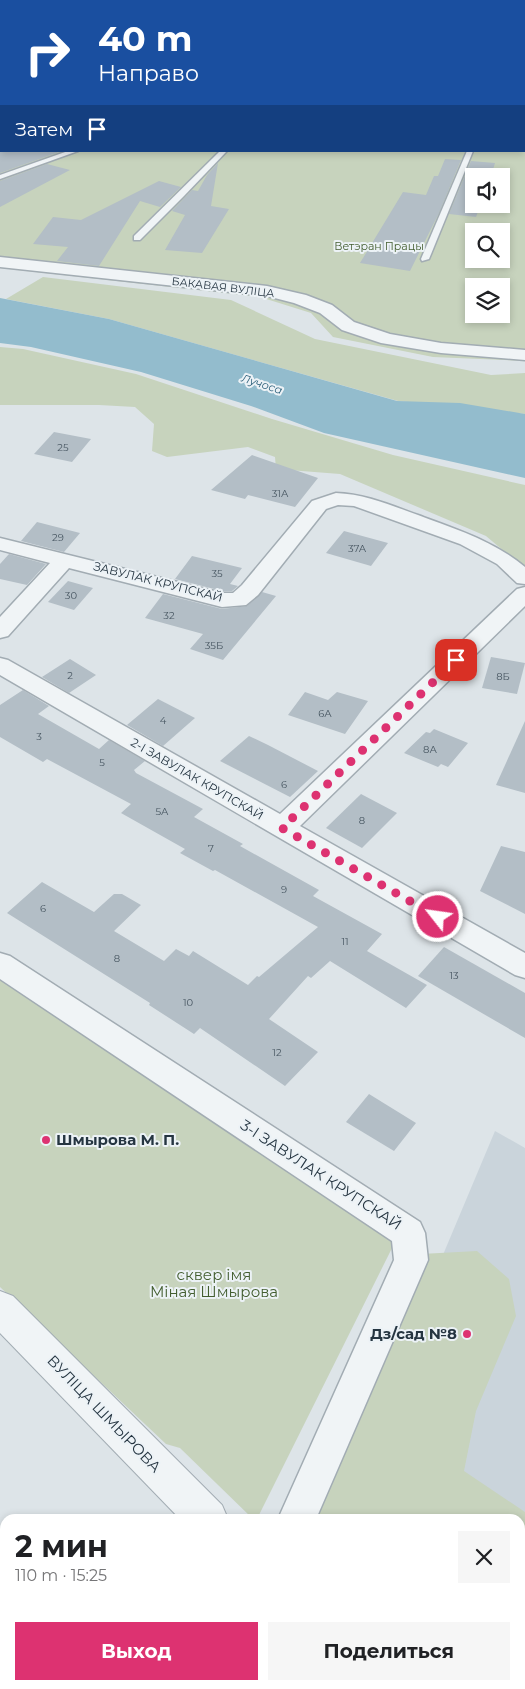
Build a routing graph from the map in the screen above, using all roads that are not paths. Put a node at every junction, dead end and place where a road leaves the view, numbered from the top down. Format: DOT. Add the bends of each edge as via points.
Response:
graph roads {
  1 [pos="72,152"];
  2 [pos="223,152"];
  3 [pos="470,152"];
  4 [pos="0,177"];
  5 [pos="137,238"];
  6 [pos="425,259"];
  7 [pos="0,262"];
  8 [pos="525,355"];
  9 [pos="0,544"];
  10 [pos="65,559"];
  11 [pos="525,578"];
  12 [pos="525,594"];
  13 [pos="0,631"];
  14 [pos="0,665"];
  15 [pos="282,828"];
  16 [pos="0,964"];
  17 [pos="525,967"];
  18 [pos="0,1308"];
  19 [pos="196,1514"];
  20 [pos="299,1514"];
  1 -- 4 [label="lane"];
  2 -- 5 [label="lane"];
  3 -- 6 [label="lane"];
  7 -- 8 [label="street, БАКАВАЯ ВУЛІЦА" via="267,291 326,309 348,326 387,339 441,348"];
  9 -- 10 [label="street, ЗАВУЛАК КРУПСКАЙ"];
  10 -- 11 [label="street, ЗАВУЛАК КРУПСКАЙ" via="222,600 238,600 250,590 319,505 336,499 357,500 467,540 504,560"];
  10 -- 13 [label="street"];
  12 -- 15 [label="street"];
  14 -- 15 [label="street, 2-І ЗАВУЛАК КРУПСКАЙ"];
  15 -- 17 [label="street, 2-І ЗАВУЛАК КРУПСКАЙ"];
  16 -- 20 [label="street, 3-І ЗАВУЛАК КРУПСКАЙ" via="408,1233 411,1260"];
  18 -- 19 [label="street, ВУЛІЦА ШМЫРОВА"];
}
